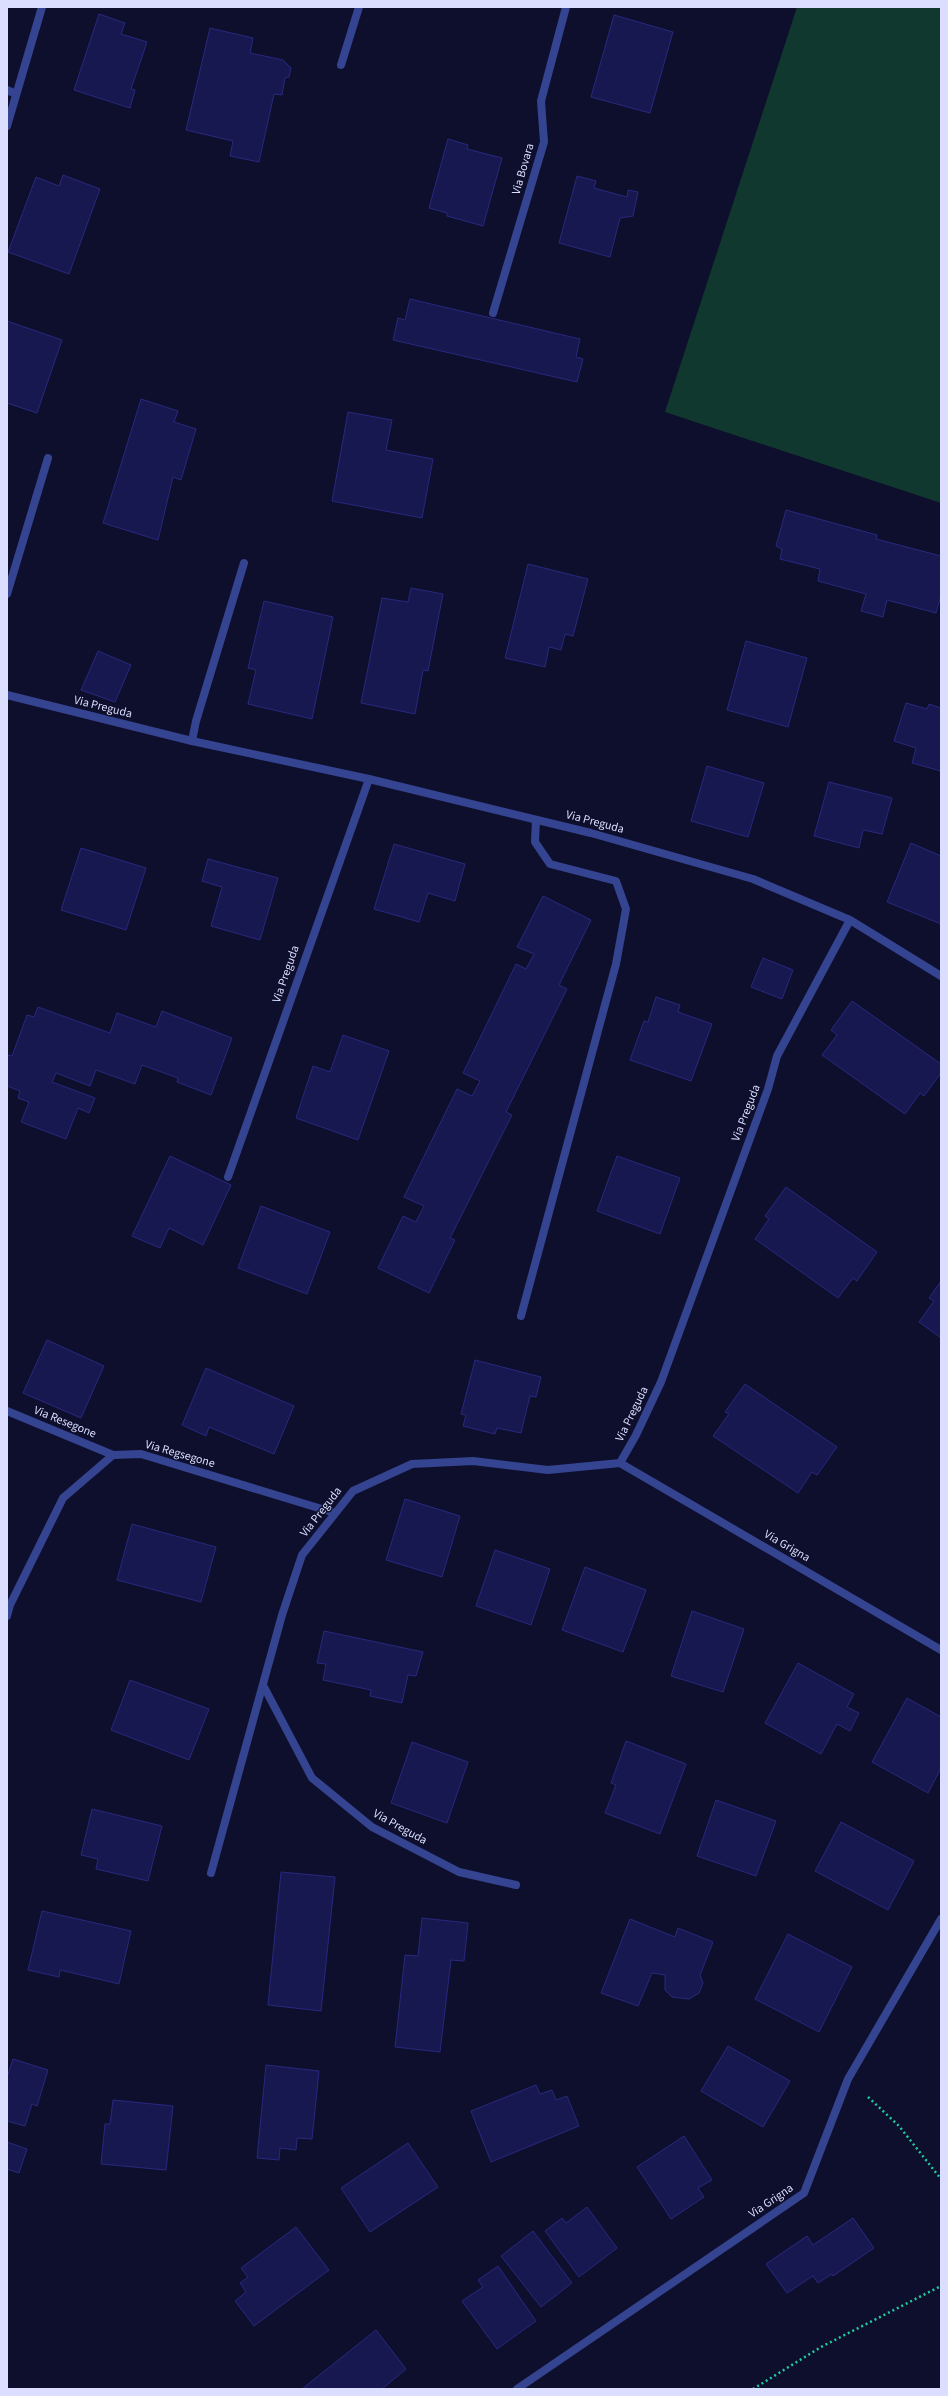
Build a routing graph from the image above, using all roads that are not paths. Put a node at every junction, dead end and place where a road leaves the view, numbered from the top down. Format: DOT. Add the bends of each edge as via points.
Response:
graph roads {
  1 [pos="42,7"];
  2 [pos="358,7"];
  3 [pos="566,7"];
  4 [pos="341,65"];
  5 [pos="7,90"];
  6 [pos="16,94"];
  7 [pos="7,126"];
  8 [pos="493,313"];
  9 [pos="48,458"];
  10 [pos="244,563"];
  11 [pos="7,594"];
  12 [pos="7,696"];
  13 [pos="192,741"];
  14 [pos="369,779"];
  15 [pos="536,820"];
  16 [pos="850,920"];
  17 [pos="941,976"];
  18 [pos="228,1177"];
  19 [pos="521,1316"];
  20 [pos="7,1411"];
  21 [pos="113,1455"];
  22 [pos="620,1463"];
  23 [pos="336,1513"];
  24 [pos="7,1616"];
  25 [pos="941,1650"];
  26 [pos="264,1687"];
  27 [pos="211,1873"];
  28 [pos="516,1885"];
  29 [pos="941,1919"];
  30 [pos="517,2389"];
  1 -- 6 [label="street"];
  2 -- 4 [label="street"];
  3 -- 8 [label="street, Via Bovara" via="541,102 544,142"];
  5 -- 6 [label="street"];
  6 -- 7 [label="street"];
  9 -- 11 [label="street"];
  10 -- 13 [label="street"];
  12 -- 13 [label="street, Via Preguda"];
  13 -- 14 [label="street, Via Preguda"];
  14 -- 15 [label="street, Via Preguda"];
  14 -- 18 [label="street, Via Preguda"];
  15 -- 16 [label="street, Via Preguda" via="753,879"];
  15 -- 19 [label="street" via="535,842 550,864 616,881 626,909 616,964"];
  16 -- 17 [label="street, Via Preguda"];
  16 -- 22 [label="street, Via Preguda" via="777,1056 768,1089 661,1382"];
  20 -- 21 [label="street, Via Resegone"];
  21 -- 23 [label="street, Via Regsegone" via="141,1454"];
  21 -- 24 [label="street" via="63,1498 10,1605"];
  22 -- 23 [label="street, Via Preguda" via="548,1470 473,1461 412,1464 353,1491"];
  22 -- 25 [label="street, Via Grigna"];
  23 -- 26 [label="street, Via Preguda" via="302,1555 282,1615"];
  26 -- 27 [label="street, Via Preguda"];
  26 -- 28 [label="street, Via Preguda" via="312,1778 372,1827 459,1872"];
  29 -- 30 [label="street, Via Grigna" via="848,2079 804,2193"];
}
